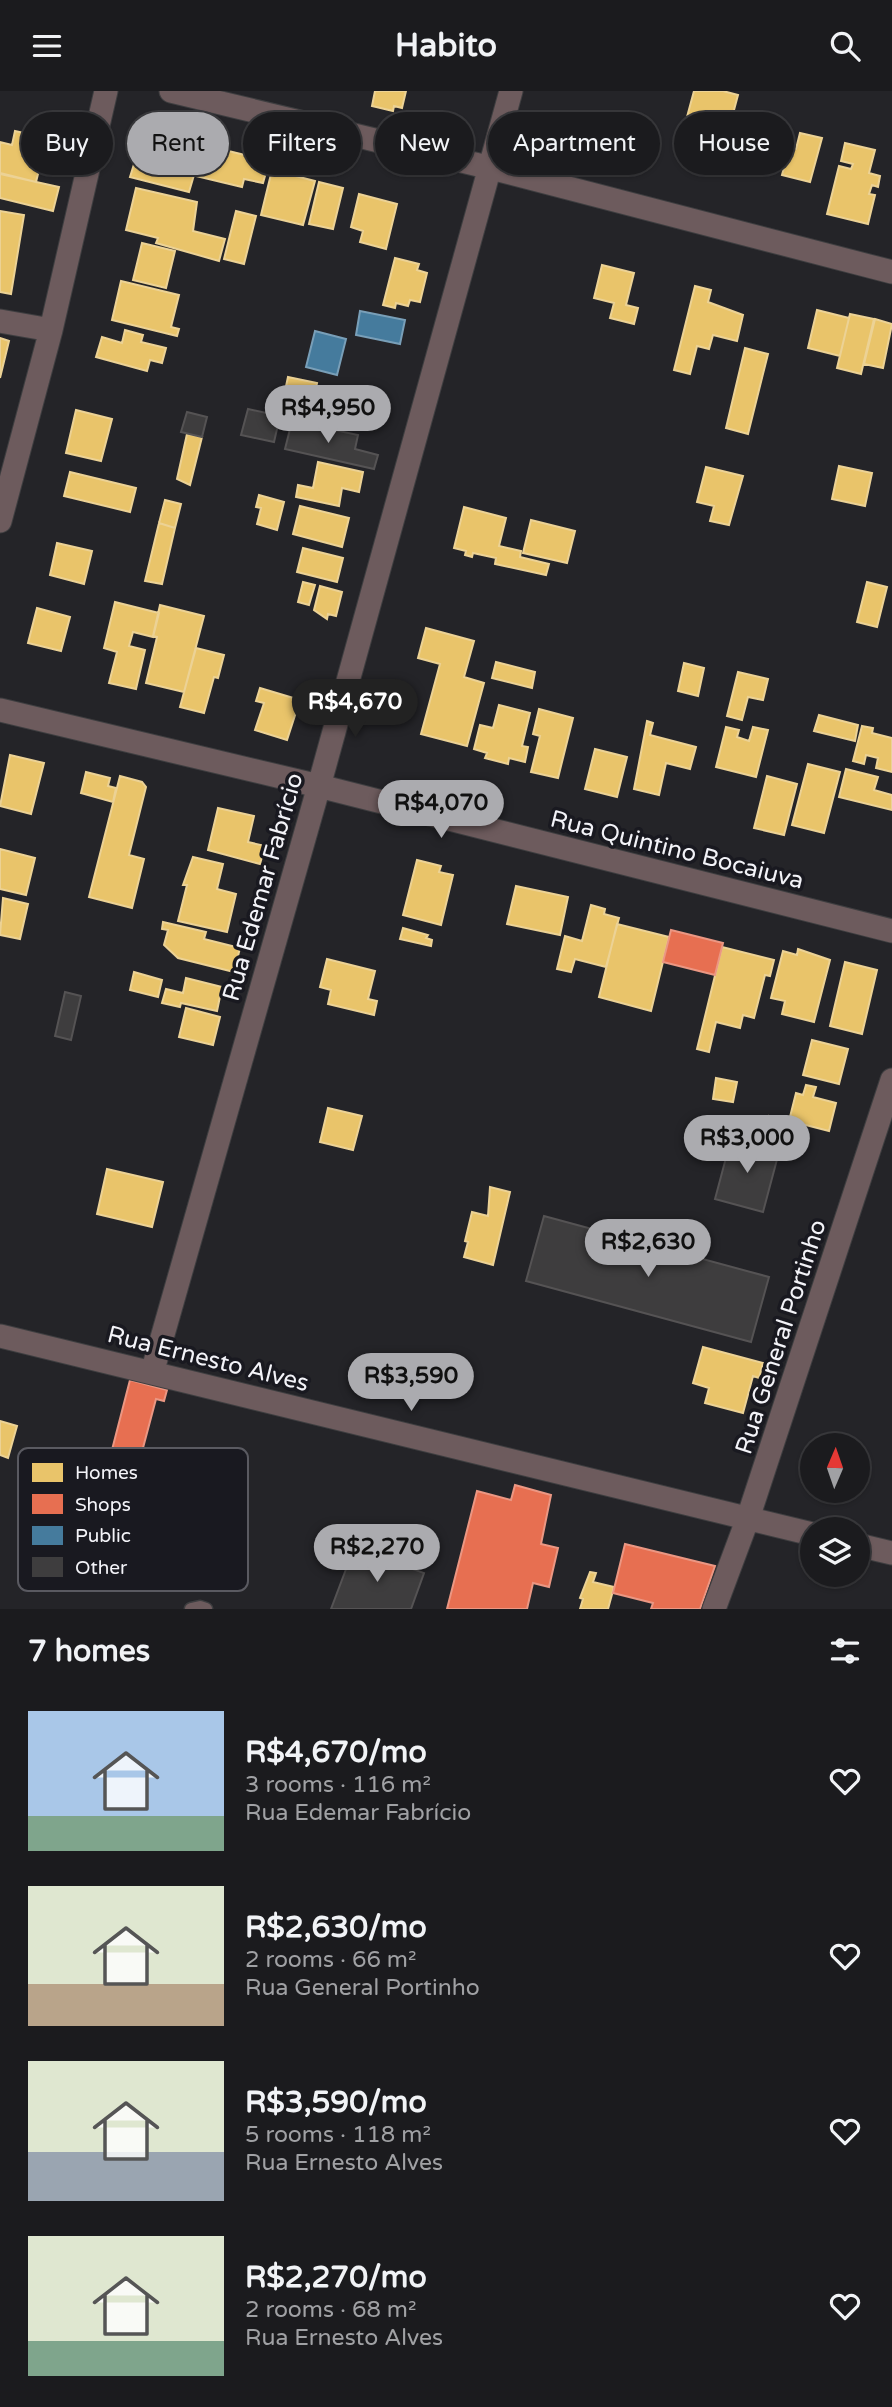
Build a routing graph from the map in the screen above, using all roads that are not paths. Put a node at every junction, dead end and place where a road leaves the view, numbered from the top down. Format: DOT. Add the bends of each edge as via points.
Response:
graph roads {
  1 [pos="106,91"];
  2 [pos="171,91"];
  3 [pos="511,91"];
  4 [pos="505,112"];
  5 [pos="488,167"];
  6 [pos="519,175"];
  7 [pos="892,272"];
  8 [pos="0,321"];
  9 [pos="51,330"];
  10 [pos="0,521"];
  11 [pos="0,710"];
  12 [pos="319,786"];
  13 [pos="892,931"];
  14 [pos="892,1080"];
  15 [pos="0,1336"];
  16 [pos="152,1373"];
  17 [pos="748,1518"];
  18 [pos="800,1531"];
  19 [pos="870,1548"];
  20 [pos="892,1553"];
  21 [pos="191,1609"];
  22 [pos="206,1609"];
  23 [pos="714,1609"];
  1 -- 9 [label="street"];
  2 -- 5 [label="street"];
  3 -- 4 [label="street, Rua Edemar Fabrício"];
  5 -- 12 [label="street, Rua Edemar Fabrício"];
  6 -- 7 [label="street"];
  8 -- 9 [label="street"];
  9 -- 10 [label="street"];
  11 -- 12 [label="street, Rua Quintino Bocaiuva"];
  12 -- 13 [label="street, Rua Quintino Bocaiuva"];
  12 -- 16 [label="street, Rua Edemar Fabrício"];
  14 -- 17 [label="street, Rua General Portinho"];
  15 -- 16 [label="street, Rua Ernesto Alves"];
  16 -- 17 [label="street, Rua Ernesto Alves"];
  17 -- 18 [label="street, Rua Ernesto Alves"];
  17 -- 23 [label="street, Rua General Portinho"];
  19 -- 20 [label="street"];
  21 -- 22 [label="lane"];
}
